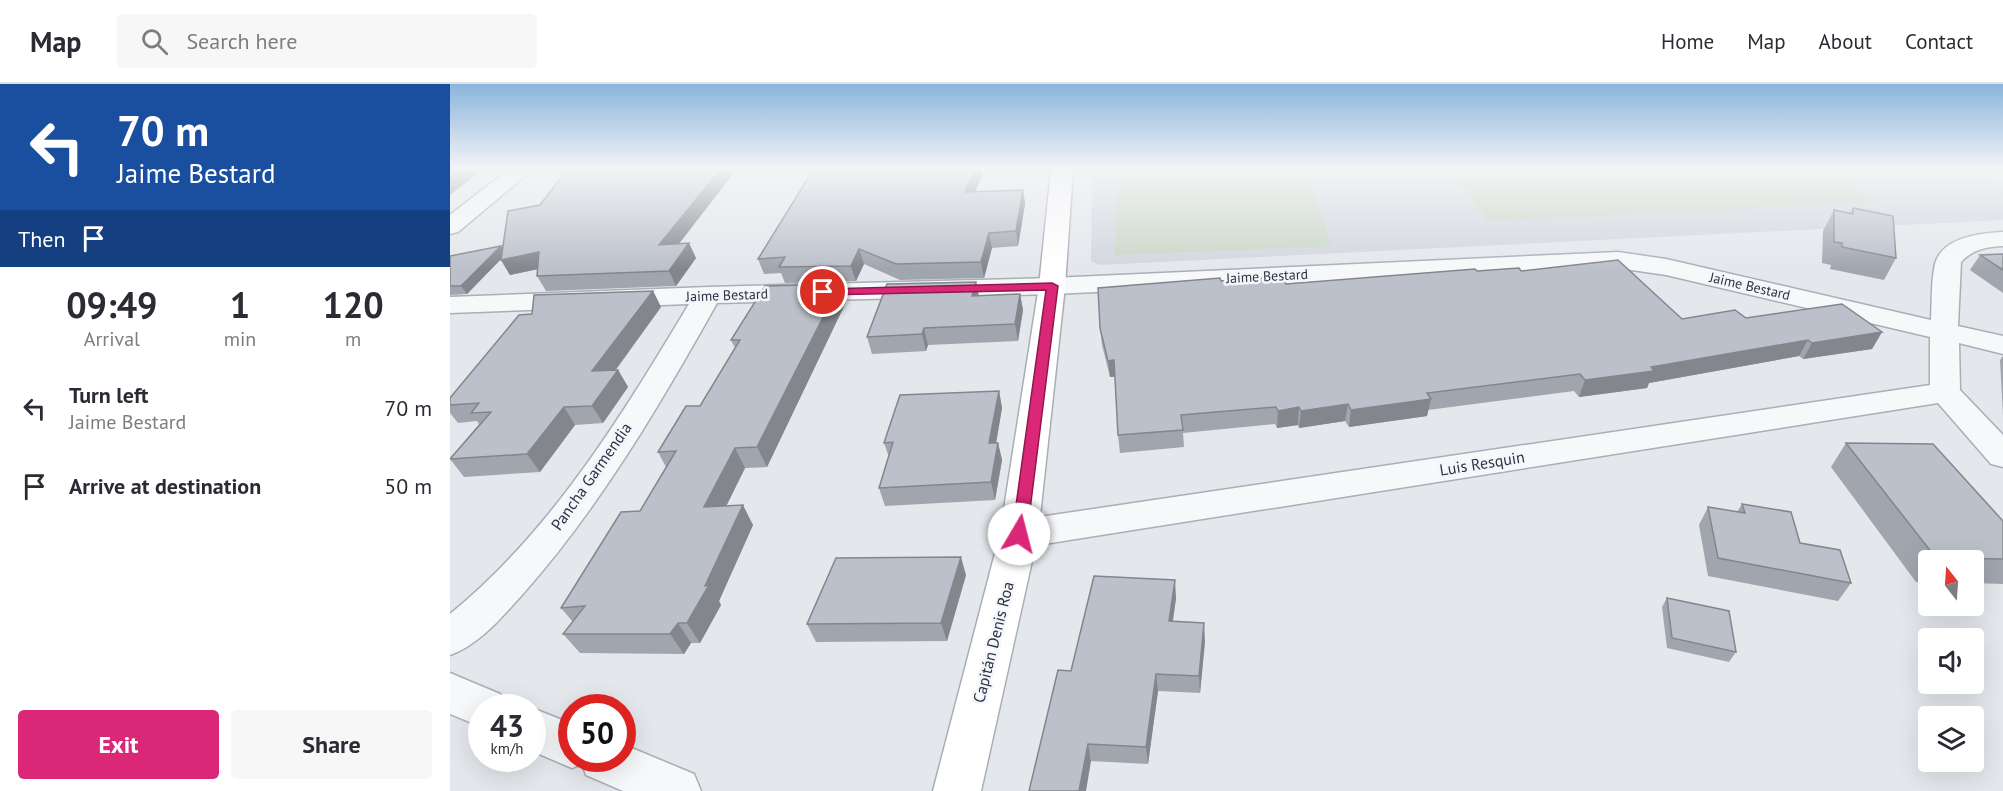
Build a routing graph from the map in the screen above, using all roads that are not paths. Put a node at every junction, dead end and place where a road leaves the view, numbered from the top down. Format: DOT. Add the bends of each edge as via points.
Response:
graph roads {
  1 [pos="480,203"];
  2 [pos="1059,203"];
  3 [pos="450,227"];
  4 [pos="2003,239"];
  5 [pos="1052,286"];
  6 [pos="708,295"];
  7 [pos="450,305"];
  8 [pos="1944,331"];
  9 [pos="2003,345"];
  10 [pos="1945,392"];
  11 [pos="2003,456"];
  12 [pos="1019,534"];
  13 [pos="450,638"];
  14 [pos="450,693"];
  15 [pos="468,701"];
  16 [pos="633,772"];
  17 [pos="677,791"];
  18 [pos="957,791"];
  1 -- 3 [label="street"];
  2 -- 5 [label="main road, Capitán Denis Roa"];
  4 -- 8 [label="street" via="1970,244 1952,255 1948,262"];
  5 -- 6 [label="street, Jaime Bestard"];
  5 -- 8 [label="street, Jaime Bestard" via="1618,260 1666,267"];
  5 -- 12 [label="main road, Capitán Denis Roa"];
  6 -- 7 [label="street, Jaime Bestard"];
  6 -- 13 [label="street, Pancha Garmendia" via="581,496 498,595"];
  8 -- 9 [label="street, Jaime Bestard"];
  8 -- 10 [label="street"];
  10 -- 11 [label="street"];
  10 -- 12 [label="street, Luis Resquin"];
  12 -- 18 [label="main road, Capitán Denis Roa"];
  14 -- 15 [label="street"];
  16 -- 17 [label="street"];
}
